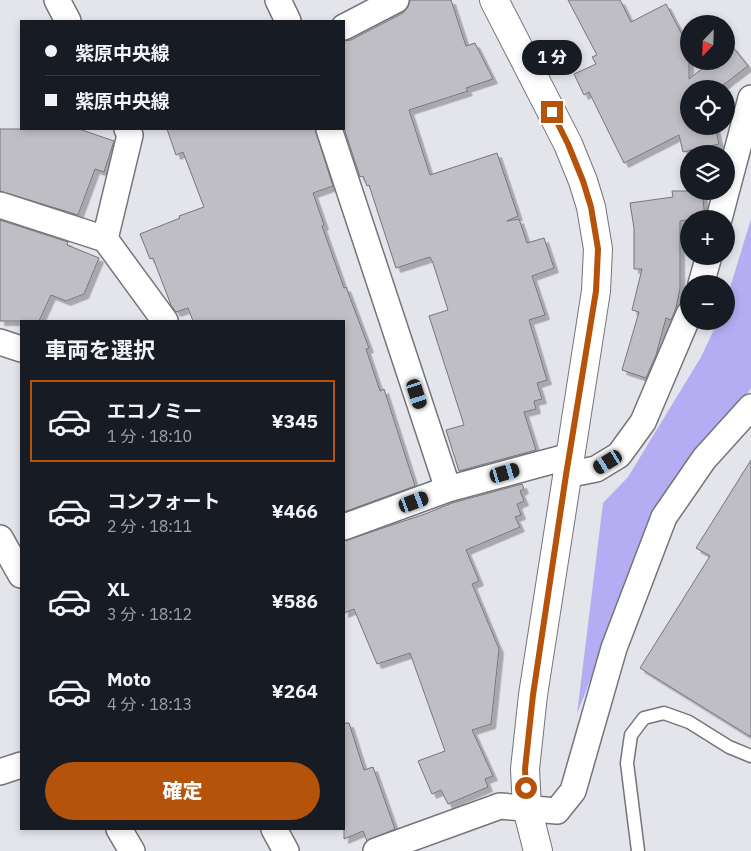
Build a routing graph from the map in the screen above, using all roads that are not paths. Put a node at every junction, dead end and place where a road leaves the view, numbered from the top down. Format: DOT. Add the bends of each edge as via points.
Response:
graph roads {
  1 [pos="56,0"];
  2 [pos="278,0"];
  3 [pos="396,0"];
  4 [pos="494,0"];
  5 [pos="67,20"];
  6 [pos="288,20"];
  7 [pos="345,26"];
  8 [pos="751,98"];
  9 [pos="329,130"];
  10 [pos="133,131"];
  11 [pos="0,205"];
  12 [pos="721,210"];
  13 [pos="106,239"];
  14 [pos="164,320"];
  15 [pos="682,330"];
  16 [pos="0,342"];
  17 [pos="20,349"];
  18 [pos="751,407"];
  19 [pos="568,465"];
  20 [pos="448,489"];
  21 [pos="345,527"];
  22 [pos="0,538"];
  23 [pos="20,573"];
  24 [pos="751,756"];
  25 [pos="20,765"];
  26 [pos="0,772"];
  27 [pos="528,808"];
  28 [pos="120,830"];
  29 [pos="275,830"];
  30 [pos="132,851"];
  31 [pos="286,851"];
  32 [pos="376,851"];
  33 [pos="538,851"];
  34 [pos="638,851"];
  1 -- 5 [label="street"];
  2 -- 6 [label="street"];
  3 -- 7 [label="street"];
  4 -- 19 [label="street" via="568,144 591,207 598,249 596,291"];
  8 -- 12 [label="street"];
  9 -- 20 [label="street"];
  10 -- 13 [label="street"];
  11 -- 13 [label="street"];
  13 -- 14 [label="street"];
  15 -- 19 [label="street" via="643,422 619,455 596,469"];
  16 -- 17 [label="street"];
  18 -- 27 [label="street" via="704,459 664,517 614,648 572,791 557,811"];
  19 -- 20 [label="street"];
  19 -- 27 [label="street" via="533,695 525,769"];
  20 -- 21 [label="street"];
  22 -- 23 [label="street"];
  24 -- 34 [label="lane" via="729,747 689,722 664,713 644,718 631,735 627,763"];
  25 -- 26 [label="street"];
  27 -- 32 [label="street" via="500,806"];
  27 -- 33 [label="street"];
  28 -- 30 [label="street"];
  29 -- 31 [label="street"];
}
